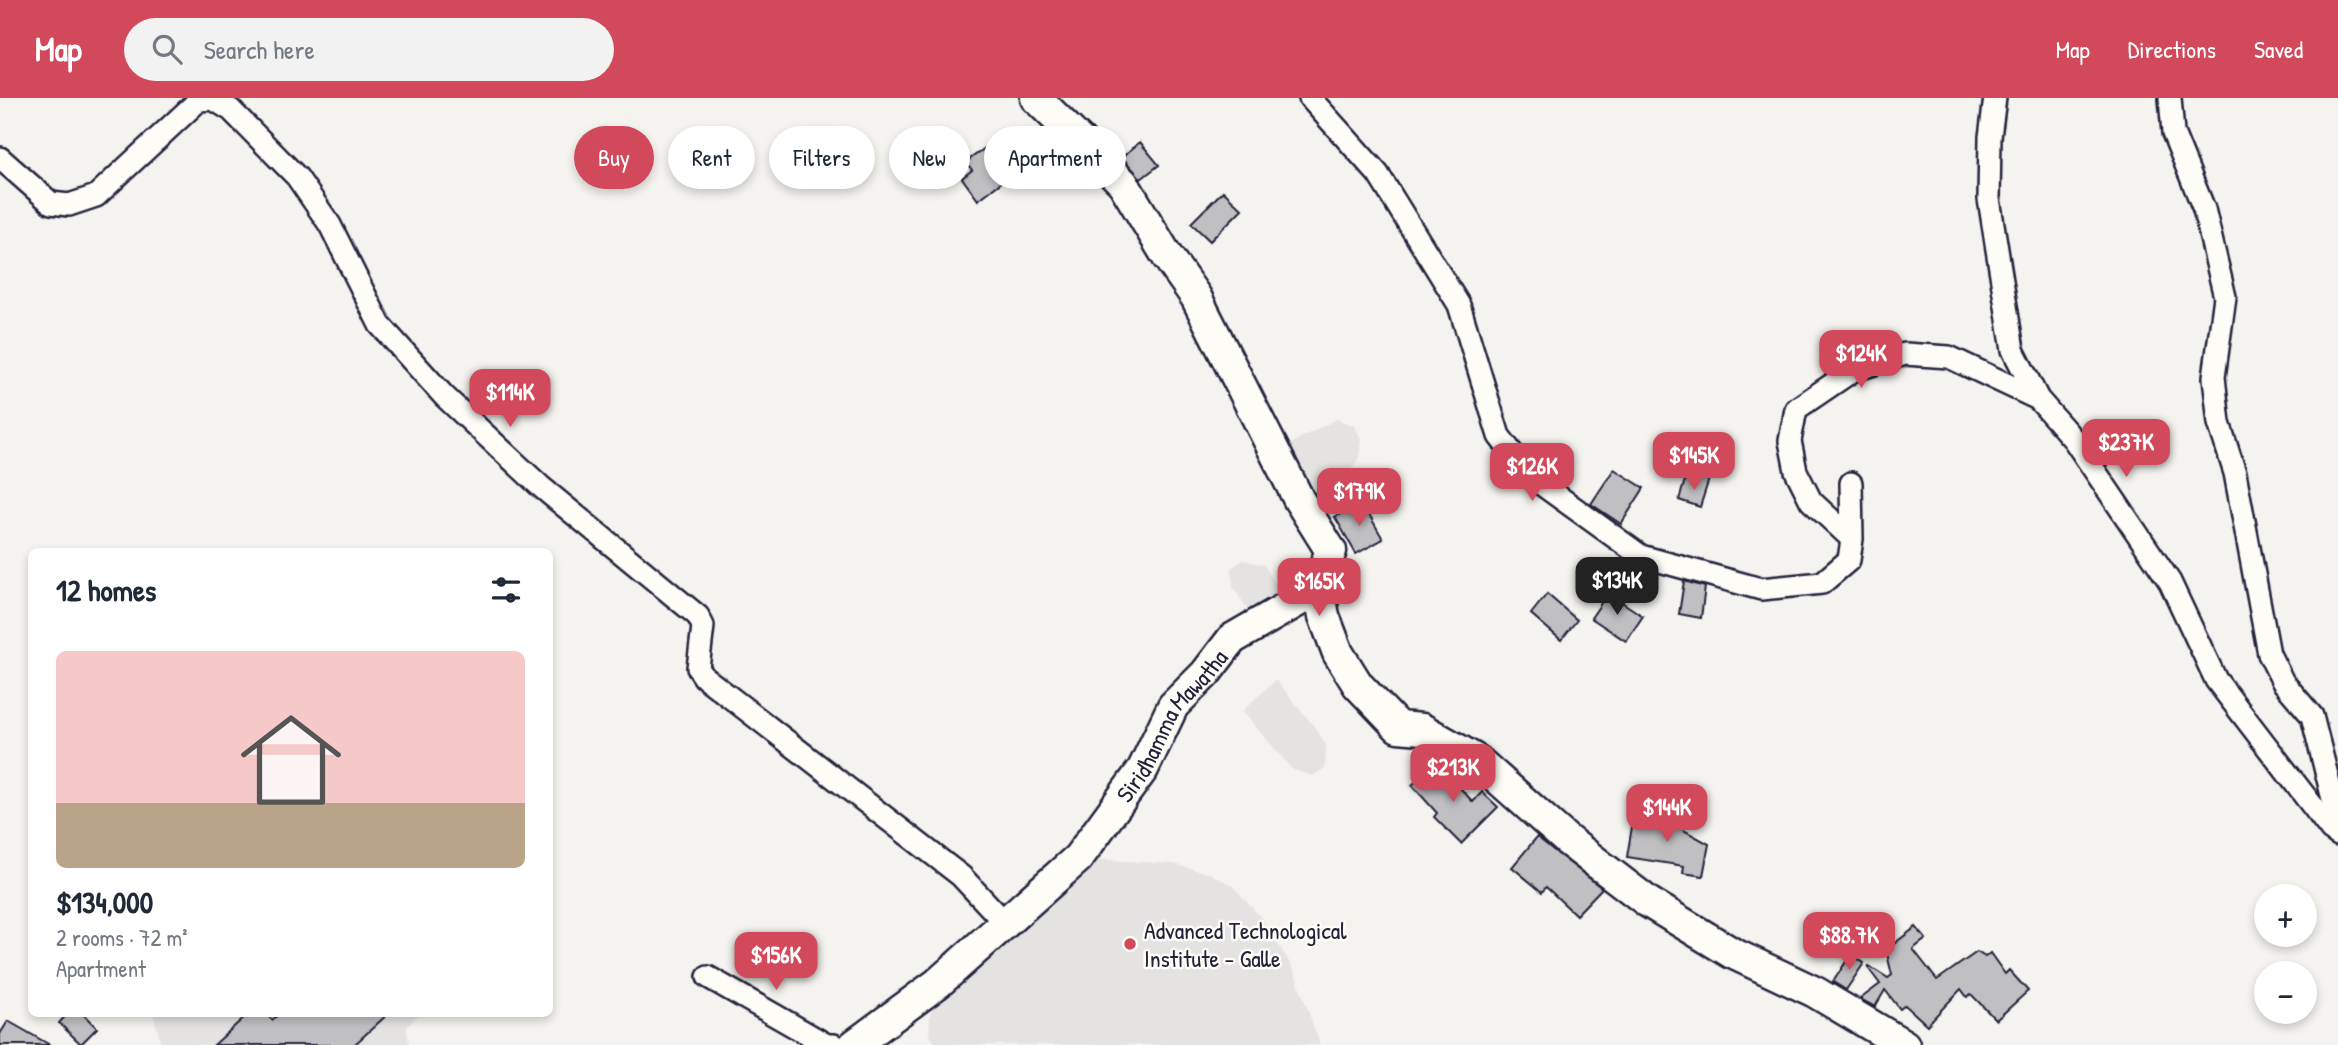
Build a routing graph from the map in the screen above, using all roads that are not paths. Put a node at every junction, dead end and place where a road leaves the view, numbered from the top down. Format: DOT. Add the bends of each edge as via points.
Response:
graph roads {
  1 [pos="1035,98"];
  2 [pos="1310,98"];
  3 [pos="1995,98"];
  4 [pos="2170,98"];
  5 [pos="0,158"];
  6 [pos="2038,399"];
  7 [pos="1851,482"];
  8 [pos="1853,539"];
  9 [pos="1318,583"];
  10 [pos="2338,819"];
  11 [pos="2338,835"];
  12 [pos="1005,923"];
  13 [pos="708,977"];
  14 [pos="834,1045"];
  15 [pos="854,1045"];
  16 [pos="1903,1045"];
  1 -- 9 [label="street, Siridhamma Mawatha" via="1123,183 1196,297 1299,500 1331,551"];
  2 -- 8 [label="street" via="1378,174 1459,305 1499,436 1531,476 1641,556 1761,589 1822,583 1849,560"];
  3 -- 6 [label="street" via="1989,199 2013,350"];
  4 -- 10 [label="street" via="2173,133 2204,209 2225,297 2214,377 2269,654 2283,682 2312,716"];
  5 -- 12 [label="street" via="51,203 69,205 96,196 198,100 213,99 232,110 296,177 330,225 380,325 435,386 540,486 698,616 703,626 698,668 704,677 961,876"];
  6 -- 8 [label="street" via="1949,357 1905,354 1852,371 1796,409 1790,441 1796,471 1811,500"];
  6 -- 11 [label="street" via="2074,440 2170,582 2216,680"];
  7 -- 8 [label="street"];
  9 -- 12 [label="street, Siridhamma Mawatha" via="1310,594 1232,639 1173,706 1143,769 1078,858"];
  9 -- 16 [label="street" via="1338,653 1358,685 1398,727 1422,729 1478,761 1567,840 1648,902"];
  12 -- 15 [label="street, Siridhamma Mawatha" via="938,983"];
  13 -- 14 [label="street"];
}
